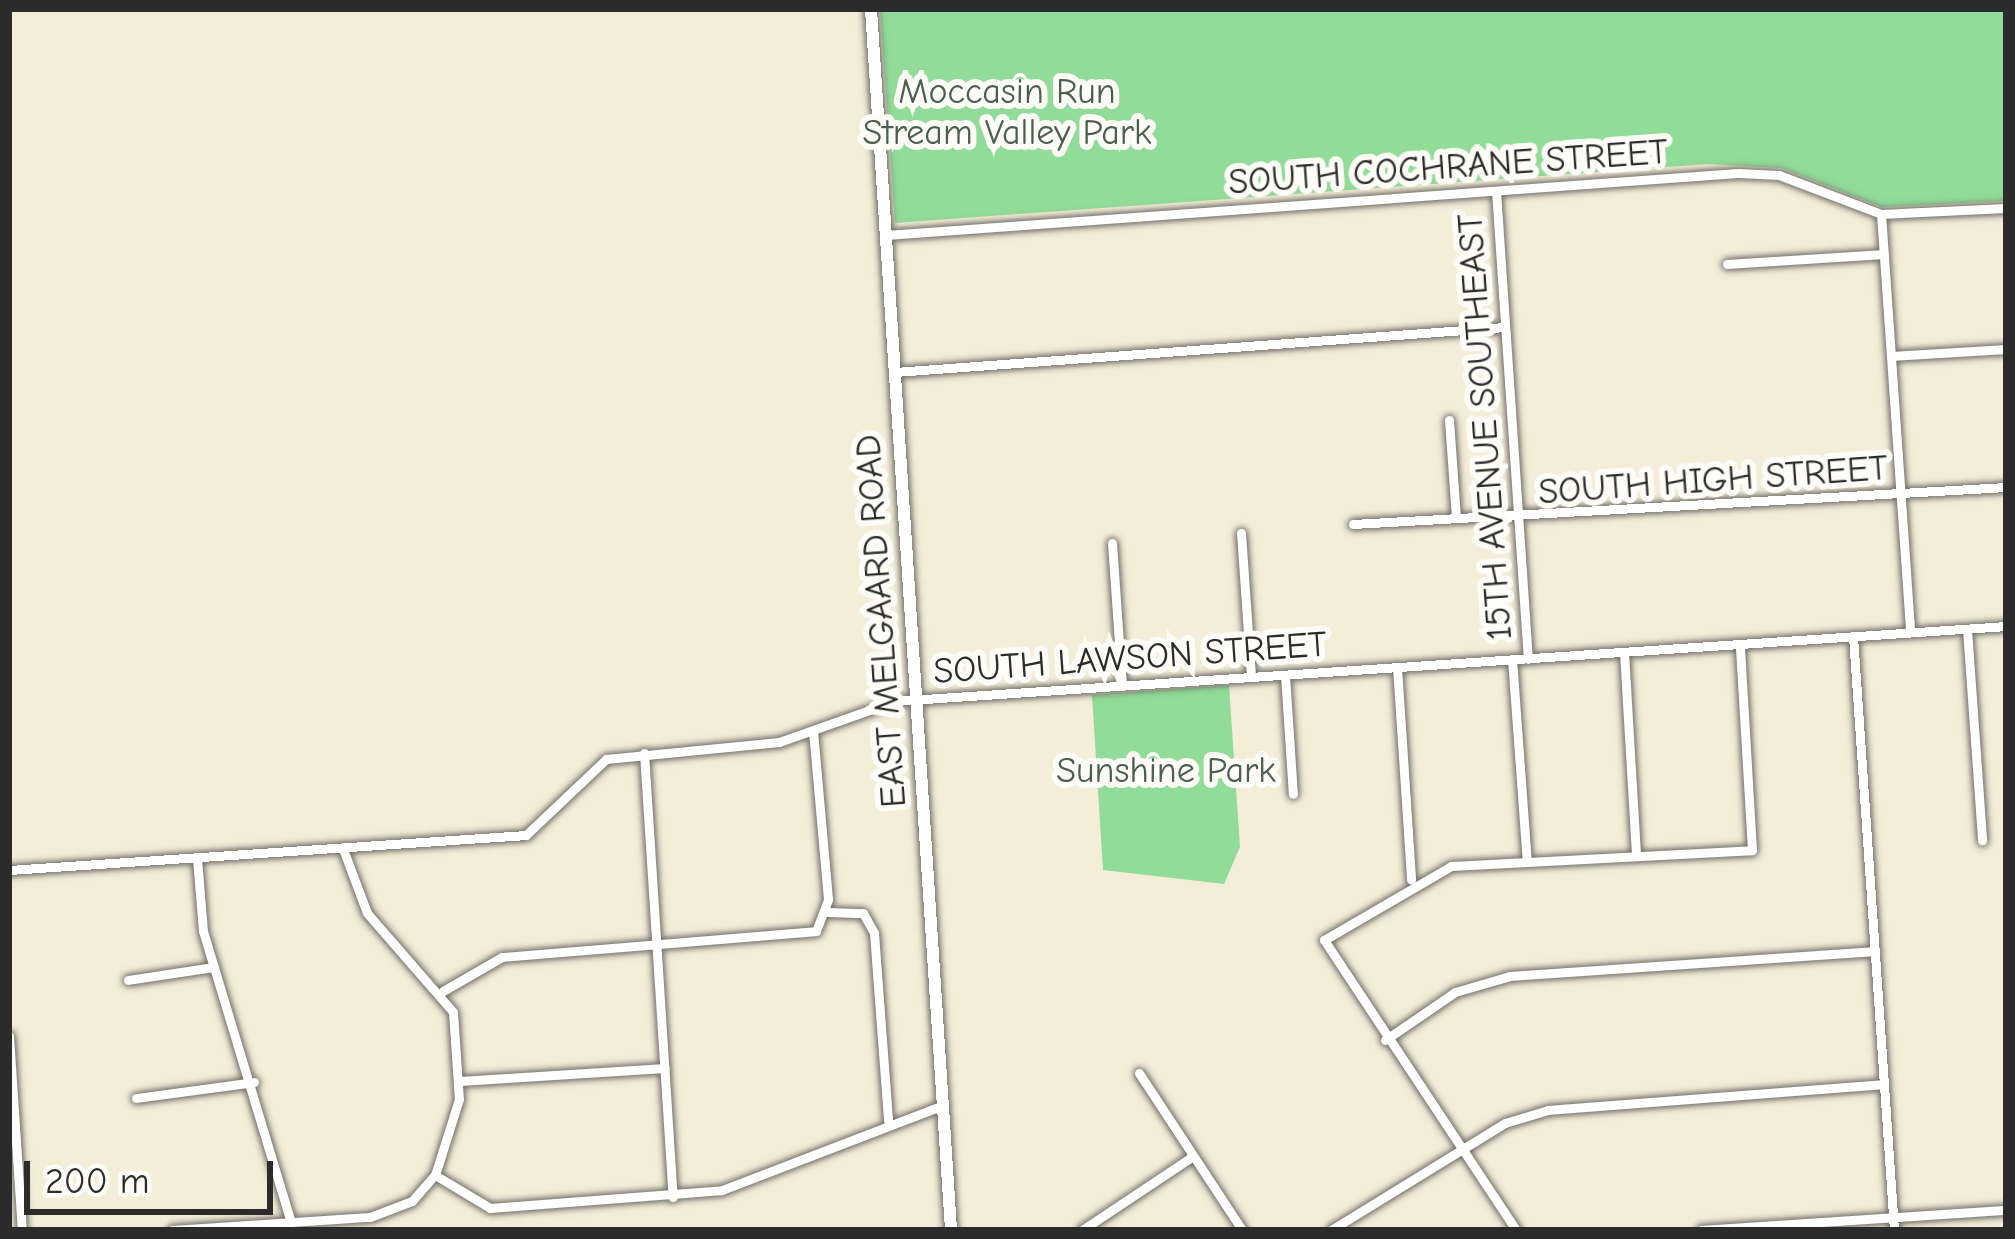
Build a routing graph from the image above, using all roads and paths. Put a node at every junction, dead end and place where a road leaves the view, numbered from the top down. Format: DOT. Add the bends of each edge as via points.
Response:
graph roads {
  1 [pos="871,9"];
  2 [pos="1496,191"];
  3 [pos="2006,208"];
  4 [pos="1881,214"];
  5 [pos="886,235"];
  6 [pos="1884,254"];
  7 [pos="1727,264"];
  8 [pos="1505,327"];
  9 [pos="2006,349"];
  10 [pos="1891,356"];
  11 [pos="895,372"];
  12 [pos="1448,420"];
  13 [pos="2006,488"];
  14 [pos="1900,495"];
  15 [pos="1456,518"];
  16 [pos="1519,520"];
  17 [pos="1353,524"];
  18 [pos="1241,532"];
  19 [pos="1112,543"];
  20 [pos="2006,626"];
  21 [pos="1967,628"];
  22 [pos="1910,632"];
  23 [pos="1853,636"];
  24 [pos="1740,645"];
  25 [pos="1624,652"];
  26 [pos="1528,658"];
  27 [pos="1512,659"];
  28 [pos="1397,667"];
  29 [pos="1285,674"];
  30 [pos="1251,677"];
  31 [pos="1123,686"];
  32 [pos="916,700"];
  33 [pos="813,732"];
  34 [pos="644,753"];
  35 [pos="1294,794"];
  36 [pos="1982,840"];
  37 [pos="343,849"];
  38 [pos="1636,856"];
  39 [pos="197,858"];
  40 [pos="1527,861"];
  41 [pos="9,870"];
  42 [pos="1411,880"];
  43 [pos="828,912"];
  44 [pos="657,946"];
  45 [pos="1875,951"];
  46 [pos="214,968"];
  47 [pos="128,980"];
  48 [pos="442,991"];
  49 [pos="9,1036"];
  50 [pos="1385,1040"];
  51 [pos="665,1068"];
  52 [pos="1139,1073"];
  53 [pos="460,1081"];
  54 [pos="254,1082"];
  55 [pos="1884,1084"];
  56 [pos="136,1098"];
  57 [pos="943,1105"];
  58 [pos="888,1120"];
  59 [pos="1457,1152"];
  60 [pos="1193,1156"];
  61 [pos="435,1175"];
  62 [pos="673,1196"];
  63 [pos="2006,1210"];
  64 [pos="1893,1217"];
  65 [pos="291,1222"];
  66 [pos="1347,1226"];
  67 [pos="1779,1227"];
  68 [pos="22,1230"];
  69 [pos="172,1230"];
  70 [pos="951,1230"];
  71 [pos="1082,1230"];
  72 [pos="1241,1230"];
  73 [pos="1331,1230"];
  74 [pos="1516,1230"];
  75 [pos="1701,1230"];
  76 [pos="1894,1230"];
  1 -- 5 [label="main road, EAST MELGAARD ROAD"];
  2 -- 4 [label="street, SOUTH COCHRANE STREET" via="1761,172"];
  2 -- 5 [label="street, SOUTH COCHRANE STREET"];
  2 -- 8 [label="street, 15TH AVENUE SOUTHEAST"];
  3 -- 4 [label="street, SOUTH COCHRANE STREET"];
  4 -- 6 [label="street"];
  5 -- 11 [label="main road, EAST MELGAARD ROAD"];
  6 -- 7 [label="street"];
  6 -- 10 [label="street"];
  8 -- 11 [label="street"];
  8 -- 16 [label="street, 15TH AVENUE SOUTHEAST"];
  9 -- 10 [label="street"];
  10 -- 14 [label="street"];
  11 -- 32 [label="main road, EAST MELGAARD ROAD"];
  12 -- 15 [label="street"];
  13 -- 14 [label="street, SOUTH HIGH STREET"];
  14 -- 16 [label="street, SOUTH HIGH STREET"];
  14 -- 22 [label="street"];
  15 -- 16 [label="street, SOUTH HIGH STREET"];
  15 -- 17 [label="street, SOUTH HIGH STREET"];
  16 -- 26 [label="street, 15TH AVENUE SOUTHEAST"];
  18 -- 30 [label="street"];
  19 -- 31 [label="street"];
  20 -- 21 [label="street, SOUTH LAWSON STREET"];
  21 -- 22 [label="street, SOUTH LAWSON STREET"];
  21 -- 36 [label="street"];
  22 -- 23 [label="street, SOUTH LAWSON STREET"];
  23 -- 24 [label="street, SOUTH LAWSON STREET"];
  23 -- 45 [label="street"];
  24 -- 25 [label="street, SOUTH LAWSON STREET"];
  24 -- 38 [label="street" via="1752,850"];
  25 -- 26 [label="street, SOUTH LAWSON STREET"];
  25 -- 38 [label="street"];
  26 -- 27 [label="street, SOUTH LAWSON STREET"];
  27 -- 28 [label="street, SOUTH LAWSON STREET"];
  27 -- 40 [label="street, 15TH AVENUE SOUTHEAST"];
  28 -- 29 [label="street, SOUTH LAWSON STREET"];
  28 -- 42 [label="street"];
  29 -- 30 [label="street, SOUTH LAWSON STREET"];
  29 -- 35 [label="street"];
  30 -- 31 [label="street, SOUTH LAWSON STREET"];
  31 -- 32 [label="street, SOUTH LAWSON STREET"];
  32 -- 33 [label="street, SOUTH LAWSON STREET"];
  32 -- 57 [label="main road, EAST MELGAARD ROAD"];
  33 -- 34 [label="street, SOUTH LAWSON STREET"];
  33 -- 43 [label="street"];
  34 -- 37 [label="street, SOUTH LAWSON STREET" via="598,763 526,835"];
  34 -- 44 [label="street"];
  37 -- 39 [label="street, SOUTH LAWSON STREET"];
  37 -- 48 [label="street" via="367,913"];
  38 -- 40 [label="street"];
  39 -- 41 [label="street, SOUTH LAWSON STREET"];
  39 -- 46 [label="street"];
  40 -- 42 [label="street"];
  42 -- 50 [label="street" via="1324,940"];
  43 -- 44 [label="street" via="803,936"];
  43 -- 58 [label="street" via="862,913 874,933"];
  44 -- 48 [label="street" via="490,959"];
  44 -- 51 [label="street"];
  45 -- 50 [label="street" via="1510,976 1455,992"];
  45 -- 55 [label="street"];
  46 -- 47 [label="street"];
  46 -- 54 [label="street"];
  48 -- 53 [label="street"];
  49 -- 68 [label="street"];
  50 -- 59 [label="street"];
  51 -- 53 [label="street"];
  51 -- 62 [label="street"];
  52 -- 60 [label="street"];
  53 -- 61 [label="street"];
  54 -- 56 [label="street"];
  54 -- 65 [label="street"];
  55 -- 59 [label="street" via="1548,1110"];
  55 -- 64 [label="street"];
  57 -- 58 [label="street"];
  57 -- 70 [label="main road, EAST MELGAARD ROAD"];
  58 -- 62 [label="street" via="775,1177"];
  59 -- 66 [label="street"];
  59 -- 74 [label="street"];
  60 -- 71 [label="street"];
  60 -- 72 [label="street"];
  61 -- 62 [label="street" via="490,1208"];
  61 -- 65 [label="street" via="388,1213"];
  63 -- 64 [label="street"];
  64 -- 67 [label="street"];
  64 -- 76 [label="street"];
  65 -- 69 [label="street"];
  66 -- 73 [label="street"];
  67 -- 75 [label="street"];
}
